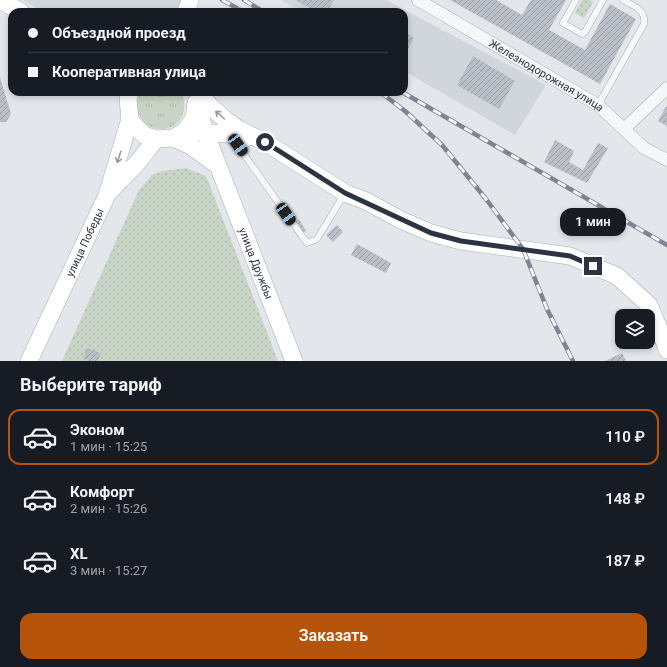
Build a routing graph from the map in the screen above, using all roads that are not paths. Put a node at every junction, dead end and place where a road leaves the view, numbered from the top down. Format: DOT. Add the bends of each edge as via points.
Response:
graph roads {
  1 [pos="0,0"];
  2 [pos="576,0"];
  3 [pos="603,0"];
  4 [pos="626,1"];
  5 [pos="426,2"];
  6 [pos="14,8"];
  7 [pos="667,88"];
  8 [pos="127,96"];
  9 [pos="196,97"];
  10 [pos="598,105"];
  11 [pos="130,119"];
  12 [pos="624,129"];
  13 [pos="205,132"];
  14 [pos="230,134"];
  15 [pos="179,135"];
  16 [pos="156,139"];
  17 [pos="265,142"];
  18 [pos="667,160"];
  19 [pos="218,166"];
  20 [pos="345,193"];
  21 [pos="107,195"];
  22 [pos="667,350"];
  23 [pos="29,361"];
  24 [pos="294,361"];
  1 -- 6 [label="main road"];
  2 -- 3 [label="lane" via="563,23 582,34"];
  4 -- 10 [label="lane" via="643,12 644,24"];
  5 -- 10 [label="street, Железнодорожная улица"];
  7 -- 12 [label="street"];
  8 -- 11 [label="main road"];
  9 -- 13 [label="main road, улица Дружбы"];
  9 -- 15 [label="main road" via="194,118"];
  17 -- 9 [label="main road, one-way" via="240,130"];
  10 -- 12 [label="street, Железнодорожная улица"];
  11 -- 16 [label="main road" via="144,135"];
  11 -- 21 [label="main road, улица Победы, one-way"];
  12 -- 18 [label="street, Железнодорожная улица" via="644,148"];
  13 -- 14 [label="main road"];
  13 -- 15 [label="main road"];
  13 -- 19 [label="main road, улица Дружбы"];
  14 -- 17 [label="main road"];
  14 -- 20 [label="lane" via="307,243 317,239"];
  15 -- 16 [label="main road"];
  15 -- 19 [label="main road"];
  16 -- 21 [label="main road"];
  17 -- 20 [label="main road"];
  19 -- 24 [label="main road, улица Дружбы"];
  20 -- 22 [label="main road" via="431,233 461,241 570,256 617,276 649,305"];
  21 -- 23 [label="main road, улица Победы"];
}
